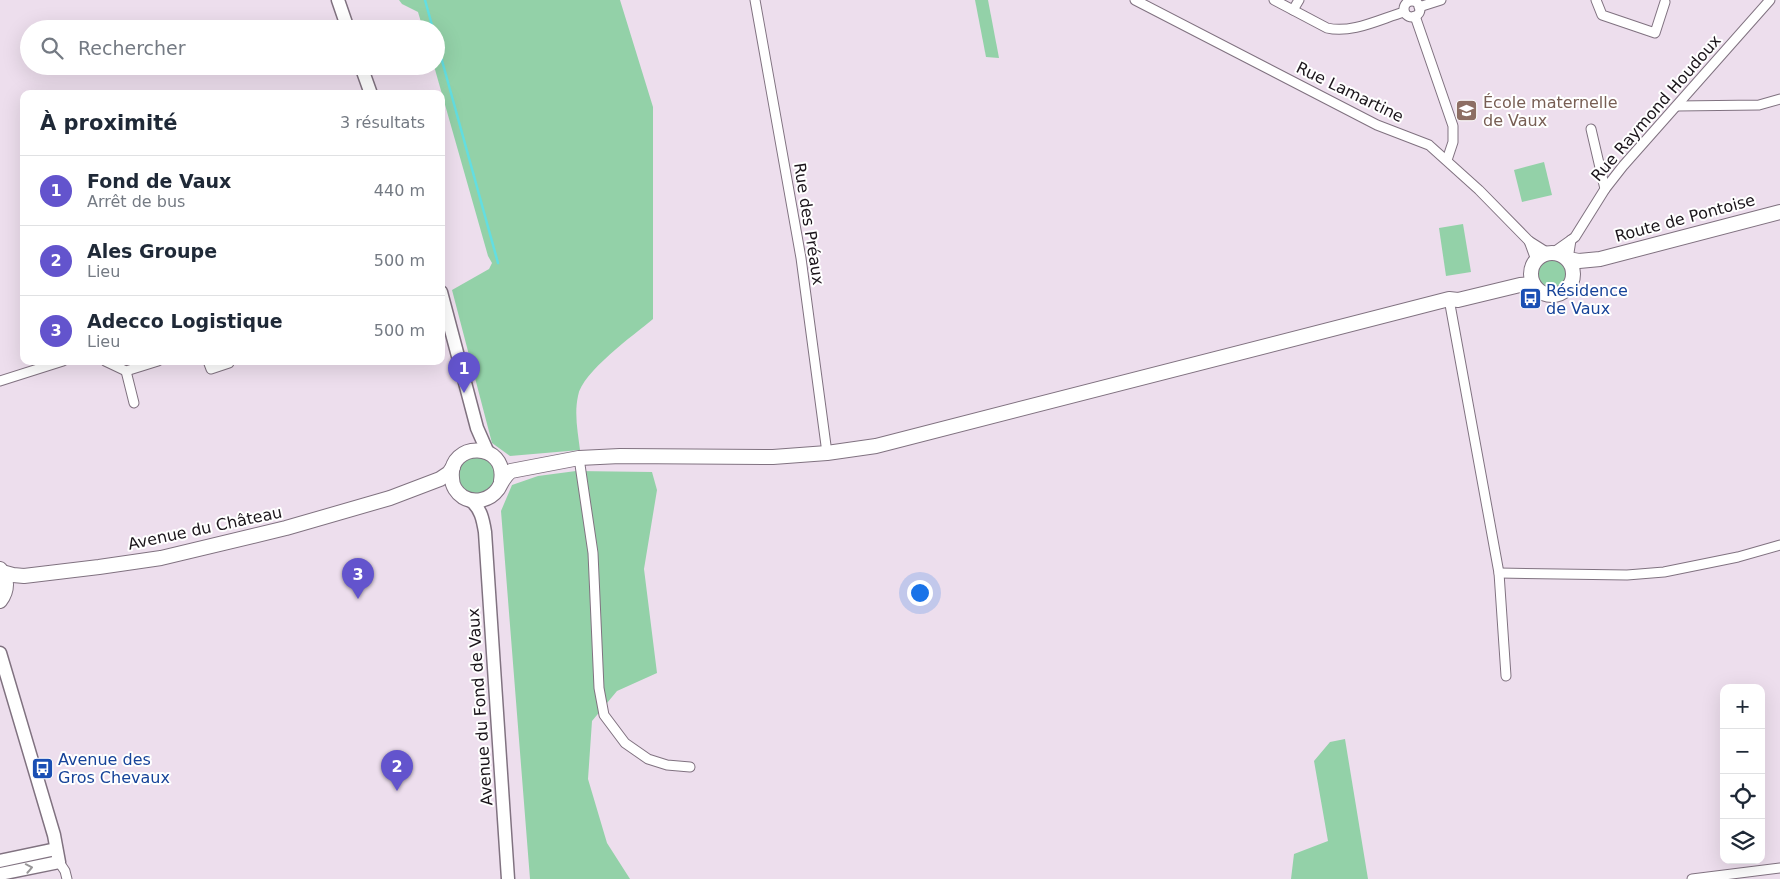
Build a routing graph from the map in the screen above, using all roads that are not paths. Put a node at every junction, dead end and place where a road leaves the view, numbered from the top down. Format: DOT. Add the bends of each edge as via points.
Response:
graph roads {
  1 [pos="338,0"];
  2 [pos="755,0"];
  3 [pos="1135,0"];
  4 [pos="1274,0"];
  5 [pos="1299,0"];
  6 [pos="1441,0"];
  7 [pos="1596,0"];
  8 [pos="1770,0"];
  9 [pos="1408,1"];
  10 [pos="1665,2"];
  11 [pos="1419,7"];
  12 [pos="1293,10"];
  13 [pos="1404,12"];
  14 [pos="1415,16"];
  15 [pos="345,20"];
  16 [pos="364,75"];
  17 [pos="370,90"];
  18 [pos="1780,99"];
  19 [pos="1677,106"];
  20 [pos="1591,130"];
  21 [pos="1447,160"];
  22 [pos="1606,189"];
  23 [pos="1780,212"];
  24 [pos="1571,240"];
  25 [pos="1529,241"];
  26 [pos="1542,259"];
  27 [pos="1600,259"];
  28 [pos="1568,260"];
  29 [pos="1574,274"];
  30 [pos="1533,284"];
  31 [pos="1449,300"];
  32 [pos="445,307"];
  33 [pos="50,365"];
  34 [pos="113,365"];
  35 [pos="145,365"];
  36 [pos="210,365"];
  37 [pos="223,365"];
  38 [pos="126,371"];
  39 [pos="0,381"];
  40 [pos="134,403"];
  41 [pos="477,428"];
  42 [pos="470,451"];
  43 [pos="827,453"];
  44 [pos="492,455"];
  45 [pos="575,458"];
  46 [pos="453,467"];
  47 [pos="501,482"];
  48 [pos="456,489"];
  49 [pos="493,494"];
  50 [pos="390,498"];
  51 [pos="470,500"];
  52 [pos="486,532"];
  53 [pos="1780,545"];
  54 [pos="1,570"];
  55 [pos="1499,573"];
  56 [pos="24,576"];
  57 [pos="3,595"];
  58 [pos="0,653"];
  59 [pos="1506,676"];
  60 [pos="690,767"];
  61 [pos="57,855"];
  62 [pos="0,861"];
  63 [pos="1780,868"];
  64 [pos="0,874"];
  65 [pos="67,879"];
  66 [pos="508,879"];
  67 [pos="1692,879"];
  1 -- 15 [label="street"];
  2 -- 43 [label="street, Rue des Préaux" via="800,258"];
  3 -- 21 [label="street, Rue Lamartine" via="1377,125 1429,145"];
  4 -- 12 [label="street"];
  5 -- 12 [label="street"];
  6 -- 11 [label="street"];
  7 -- 10 [label="street" via="1602,15 1655,33"];
  8 -- 19 [label="street, Rue Raymond Houdoux"];
  9 -- 11 [label="street"];
  9 -- 13 [label="street"];
  11 -- 14 [label="street"];
  12 -- 13 [label="street" via="1327,28 1341,30"];
  13 -- 14 [label="street" via="1407,16"];
  14 -- 21 [label="street" via="1453,126 1453,142"];
  16 -- 17 [label="street"];
  18 -- 19 [label="street" via="1759,105"];
  19 -- 22 [label="street, Rue Raymond Houdoux"];
  20 -- 22 [label="street"];
  21 -- 25 [label="street, Rue Lamartine"];
  22 -- 24 [label="street, Rue Raymond Houdoux"];
  23 -- 27 [label="main road, Route de Pontoise"];
  24 -- 26 [label="street, Rue Raymond Houdoux"];
  24 -- 28 [label="street, Rue Raymond Houdoux"];
  25 -- 26 [label="street, Rue Lamartine"];
  25 -- 26 [label="street, Rue Lamartine"];
  26 -- 28 [label="main road" via="1562,255"];
  26 -- 30 [label="main road"];
  26 -- 31 [label="main road" via="1520,276 1458,294"];
  27 -- 28 [label="main road, Route de Pontoise"];
  27 -- 29 [label="main road, Route de Pontoise"];
  28 -- 29 [label="main road"];
  29 -- 30 [label="main road" via="1570,287 1559,295 1545,294"];
  30 -- 31 [label="main road"];
  31 -- 43 [label="main road" via="876,446"];
  31 -- 55 [label="street"];
  32 -- 41 [label="street"];
  33 -- 39 [label="street"];
  34 -- 38 [label="street"];
  35 -- 38 [label="street"];
  36 -- 37 [label="street" via="211,369"];
  38 -- 40 [label="street"];
  41 -- 42 [label="street" via="476,442"];
  41 -- 44 [label="street"];
  42 -- 44 [label="main road"];
  42 -- 46 [label="main road" via="460,456"];
  43 -- 45 [label="main road" via="773,457"];
  44 -- 45 [label="main road" via="506,461"];
  44 -- 47 [label="main road" via="501,469"];
  45 -- 47 [label="main road" via="514,470"];
  45 -- 60 [label="street" via="593,553 598,678 604,715 626,743 648,758 667,765"];
  46 -- 48 [label="main road" via="452,479"];
  46 -- 50 [label="main road, Avenue du Château" via="440,479"];
  47 -- 49 [label="main road"];
  48 -- 50 [label="main road, Avenue du Château" via="440,487"];
  48 -- 51 [label="main road"];
  49 -- 51 [label="main road" via="481,500"];
  49 -- 52 [label="street, Avenue du Fond de Vaux"];
  50 -- 56 [label="main road, Avenue du Château" via="286,528 161,558"];
  51 -- 52 [label="street, Avenue du Fond de Vaux" via="481,513"];
  52 -- 66 [label="street, Avenue du Fond de Vaux"];
  53 -- 55 [label="street" via="1664,572 1627,575"];
  54 -- 56 [label="main road, Avenue du Château"];
  54 -- 57 [label="main road" via="6,581"];
  55 -- 59 [label="street"];
  56 -- 57 [label="main road, Avenue du Château" via="14,581"];
  58 -- 61 [label="street" via="54,835"];
  61 -- 62 [label="street"];
  64 -- 61 [label="street, one-way"];
  61 -- 65 [label="street"];
  63 -- 67 [label="street"];
}
